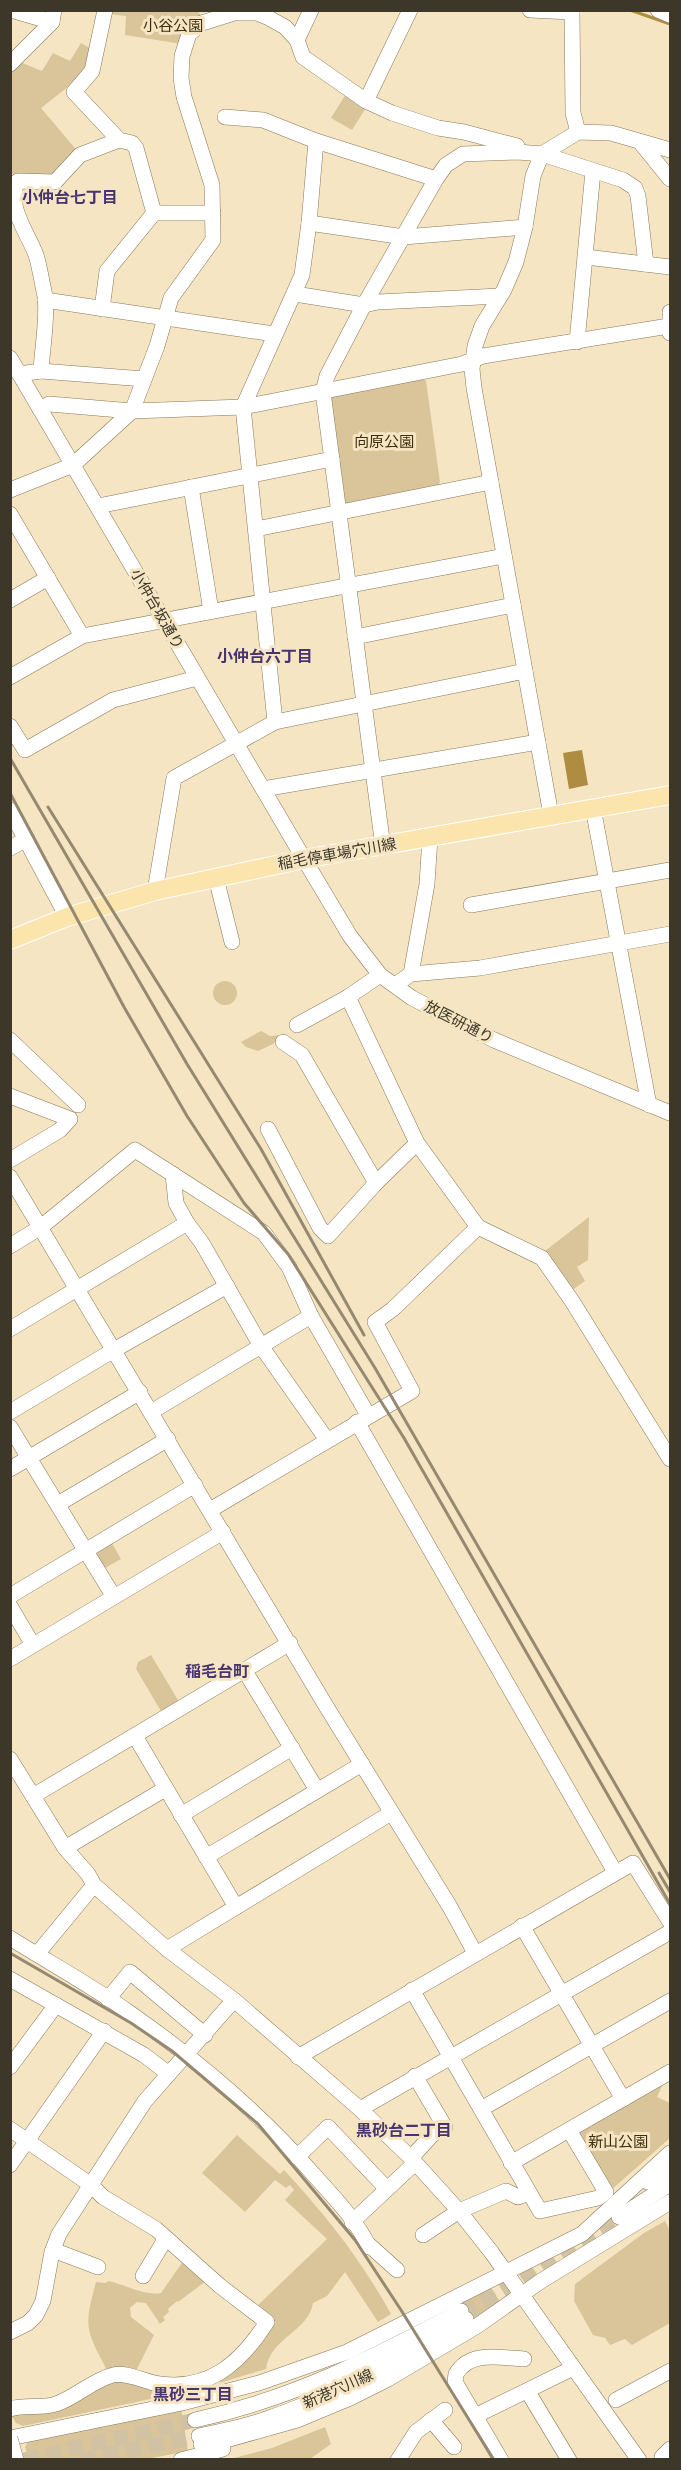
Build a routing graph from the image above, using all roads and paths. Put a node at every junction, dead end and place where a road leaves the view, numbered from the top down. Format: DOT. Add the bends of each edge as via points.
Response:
graph roads {
  1 [pos="11,10"];
  2 [pos="105,10"];
  3 [pos="199,10"];
  4 [pos="311,10"];
  5 [pos="410,10"];
  6 [pos="530,10"];
  7 [pos="658,10"];
  8 [pos="238,11"];
  9 [pos="572,11"];
  10 [pos="670,15"];
  11 [pos="53,16"];
  12 [pos="216,17"];
  13 [pos="297,40"];
  14 [pos="10,64"];
  15 [pos="366,101"];
  16 [pos="225,117"];
  17 [pos="578,132"];
  18 [pos="119,140"];
  19 [pos="316,141"];
  20 [pos="640,142"];
  21 [pos="670,150"];
  22 [pos="535,153"];
  23 [pos="594,171"];
  24 [pos="14,179"];
  25 [pos="436,179"];
  26 [pos="670,179"];
  27 [pos="154,213"];
  28 [pos="213,213"];
  29 [pos="14,214"];
  30 [pos="309,223"];
  31 [pos="525,227"];
  32 [pos="404,237"];
  33 [pos="586,257"];
  34 [pos="646,264"];
  35 [pos="670,267"];
  36 [pos="295,294"];
  37 [pos="500,296"];
  38 [pos="45,300"];
  39 [pos="364,305"];
  40 [pos="102,309"];
  41 [pos="165,318"];
  42 [pos="670,323"];
  43 [pos="274,334"];
  44 [pos="577,342"];
  45 [pos="10,358"];
  46 [pos="473,359"];
  47 [pos="41,371"];
  48 [pos="20,374"];
  49 [pos="144,379"];
  50 [pos="323,392"];
  51 [pos="243,407"];
  52 [pos="40,409"];
  53 [pos="132,411"];
  54 [pos="332,459"];
  55 [pos="73,465"];
  56 [pos="250,475"];
  57 [pos="491,482"];
  58 [pos="191,487"];
  59 [pos="10,490"];
  60 [pos="98,506"];
  61 [pos="339,513"];
  62 [pos="10,514"];
  63 [pos="256,529"];
  64 [pos="504,556"];
  65 [pos="48,578"];
  66 [pos="348,585"];
  67 [pos="10,600"];
  68 [pos="263,602"];
  69 [pos="513,605"];
  70 [pos="211,611"];
  71 [pos="164,620"];
  72 [pos="82,636"];
  73 [pos="355,637"];
  74 [pos="525,671"];
  75 [pos="10,677"];
  76 [pos="197,678"];
  77 [pos="364,703"];
  78 [pos="275,722"];
  79 [pos="10,726"];
  80 [pos="537,742"];
  81 [pos="237,744"];
  82 [pos="372,769"];
  83 [pos="263,789"];
  84 [pos="670,795"];
  85 [pos="593,808"];
  86 [pos="10,810"];
  87 [pos="551,815"];
  88 [pos="430,837"];
  89 [pos="27,839"];
  90 [pos="382,847"];
  91 [pos="10,848"];
  92 [pos="304,859"];
  93 [pos="670,870"];
  94 [pos="216,878"];
  95 [pos="606,881"];
  96 [pos="155,891"];
  97 [pos="471,905"];
  98 [pos="67,917"];
  99 [pos="670,934"];
  100 [pos="10,940"];
  101 [pos="232,942"];
  102 [pos="618,943"];
  103 [pos="411,974"];
  104 [pos="380,975"];
  105 [pos="395,985"];
  106 [pos="348,997"];
  107 [pos="297,1025"];
  108 [pos="10,1040"];
  109 [pos="284,1042"];
  110 [pos="10,1096"];
  111 [pos="78,1105"];
  112 [pos="650,1105"];
  113 [pos="670,1113"];
  114 [pos="268,1129"];
  115 [pos="417,1143"];
  116 [pos="10,1160"];
  117 [pos="173,1174"];
  118 [pos="10,1178"];
  119 [pos="376,1183"];
  120 [pos="187,1223"];
  121 [pos="41,1227"];
  122 [pos="478,1227"];
  123 [pos="10,1246"];
  124 [pos="227,1286"];
  125 [pos="77,1289"];
  126 [pos="311,1317"];
  127 [pos="10,1329"];
  128 [pos="261,1346"];
  129 [pos="114,1350"];
  130 [pos="140,1392"];
  131 [pos="10,1412"];
  132 [pos="151,1412"];
  133 [pos="362,1418"];
  134 [pos="10,1427"];
  135 [pos="168,1439"];
  136 [pos="327,1440"];
  137 [pos="29,1458"];
  138 [pos="670,1459"];
  139 [pos="10,1469"];
  140 [pos="195,1485"];
  141 [pos="58,1504"];
  142 [pos="210,1510"];
  143 [pos="223,1532"];
  144 [pos="85,1551"];
  145 [pos="10,1596"];
  146 [pos="114,1597"];
  147 [pos="10,1606"];
  148 [pos="290,1643"];
  149 [pos="33,1646"];
  150 [pos="10,1659"];
  151 [pos="245,1671"];
  152 [pos="135,1736"];
  153 [pos="292,1748"];
  154 [pos="10,1759"];
  155 [pos="362,1764"];
  156 [pos="165,1789"];
  157 [pos="317,1790"];
  158 [pos="33,1796"];
  159 [pos="391,1813"];
  160 [pos="181,1815"];
  161 [pos="65,1848"];
  162 [pos="206,1857"];
  163 [pos="615,1872"];
  164 [pos="94,1886"];
  165 [pos="236,1907"];
  166 [pos="670,1922"];
  167 [pos="522,1926"];
  168 [pos="670,1932"];
  169 [pos="10,1938"];
  170 [pos="166,1949"];
  171 [pos="475,1953"];
  172 [pos="37,1954"];
  173 [pos="10,1979"];
  174 [pos="412,1990"];
  175 [pos="561,1992"];
  176 [pos="108,1999"];
  177 [pos="234,2000"];
  178 [pos="670,2001"];
  179 [pos="57,2005"];
  180 [pos="104,2031"];
  181 [pos="205,2035"];
  182 [pos="591,2046"];
  183 [pos="188,2055"];
  184 [pos="450,2056"];
  185 [pos="298,2057"];
  186 [pos="10,2067"];
  187 [pos="670,2072"];
  188 [pos="169,2073"];
  189 [pos="415,2076"];
  190 [pos="623,2099"];
  191 [pos="360,2109"];
  192 [pos="481,2109"];
  193 [pos="10,2129"];
  194 [pos="569,2130"];
  195 [pos="27,2141"];
  196 [pos="670,2152"];
  197 [pos="297,2157"];
  198 [pos="413,2160"];
  199 [pos="511,2163"];
  200 [pos="10,2165"];
  201 [pos="670,2167"];
  202 [pos="647,2182"];
  203 [pos="670,2184"];
  204 [pos="91,2185"];
  205 [pos="387,2189"];
  206 [pos="530,2193"];
  207 [pos="670,2202"];
  208 [pos="459,2211"];
  209 [pos="619,2217"];
  210 [pos="352,2222"];
  211 [pos="423,2235"];
  212 [pos="166,2238"];
  213 [pos="53,2250"];
  214 [pos="99,2267"];
  215 [pos="397,2270"];
  216 [pos="505,2271"];
  217 [pos="143,2276"];
  218 [pos="522,2295"];
  219 [pos="468,2319"];
  220 [pos="392,2330"];
  221 [pos="10,2332"];
  222 [pos="524,2359"];
  223 [pos="573,2368"];
  224 [pos="670,2372"];
  225 [pos="528,2392"];
  226 [pos="616,2400"];
  227 [pos="10,2409"];
  228 [pos="445,2410"];
  229 [pos="475,2416"];
  230 [pos="431,2420"];
  231 [pos="10,2438"];
  232 [pos="200,2440"];
  233 [pos="454,2447"];
  234 [pos="16,2460"];
  235 [pos="181,2460"];
  236 [pos="398,2460"];
  237 [pos="501,2460"];
  238 [pos="569,2460"];
  239 [pos="639,2460"];
  1 -- 11 [label="street"];
  2 -- 18 [label="street" via="92,71 74,92"];
  3 -- 12 [label="street"];
  4 -- 13 [label="street"];
  5 -- 15 [label="street"];
  6 -- 9 [label="street"];
  7 -- 10 [label="street"];
  8 -- 12 [label="street"];
  8 -- 13 [label="street" via="267,16"];
  9 -- 17 [label="street" via="573,113"];
  11 -- 14 [label="street"];
  12 -- 28 [label="street" via="189,34 181,78 212,186"];
  13 -- 15 [label="street" via="303,57"];
  15 -- 22 [label="street" via="438,128"];
  16 -- 19 [label="street" via="263,120"];
  17 -- 20 [label="street" via="611,133"];
  17 -- 22 [label="street"];
  18 -- 24 [label="street" via="80,156 55,182"];
  18 -- 27 [label="street" via="136,148"];
  19 -- 25 [label="street"];
  19 -- 30 [label="street"];
  20 -- 21 [label="street"];
  20 -- 26 [label="street"];
  22 -- 23 [label="street"];
  22 -- 25 [label="street" via="463,153 446,165"];
  22 -- 31 [label="street"];
  23 -- 33 [label="street"];
  23 -- 34 [label="street" via="635,188 640,201"];
  24 -- 29 [label="street"];
  25 -- 32 [label="street"];
  27 -- 28 [label="street"];
  27 -- 40 [label="street" via="107,271"];
  28 -- 41 [label="street" via="213,240 171,298"];
  29 -- 38 [label="street" via="37,259"];
  30 -- 32 [label="street"];
  30 -- 36 [label="street" via="304,264"];
  31 -- 32 [label="street"];
  31 -- 37 [label="street" via="516,262"];
  32 -- 39 [label="street"];
  33 -- 34 [label="street"];
  33 -- 44 [label="street"];
  34 -- 35 [label="street"];
  36 -- 39 [label="street"];
  36 -- 43 [label="street"];
  37 -- 39 [label="street"];
  37 -- 46 [label="street" via="482,326"];
  38 -- 40 [label="street"];
  38 -- 47 [label="street"];
  39 -- 50 [label="street" via="327,376"];
  40 -- 41 [label="street"];
  41 -- 43 [label="street"];
  41 -- 49 [label="street"];
  42 -- 44 [label="street"];
  43 -- 51 [label="street"];
  44 -- 46 [label="street"];
  45 -- 48 [label="street, 小仲台坂通り"];
  46 -- 50 [label="street"];
  46 -- 57 [label="street" via="474,388"];
  47 -- 48 [label="street"];
  47 -- 49 [label="street"];
  48 -- 52 [label="street, 小仲台坂通り"];
  49 -- 53 [label="street"];
  50 -- 51 [label="street"];
  50 -- 54 [label="street"];
  51 -- 53 [label="street"];
  51 -- 56 [label="street"];
  52 -- 53 [label="street" via="49,404"];
  52 -- 55 [label="street, 小仲台坂通り"];
  53 -- 55 [label="street"];
  54 -- 56 [label="street"];
  54 -- 61 [label="street"];
  55 -- 59 [label="street"];
  55 -- 60 [label="street, 小仲台坂通り"];
  56 -- 58 [label="street"];
  56 -- 63 [label="street"];
  57 -- 61 [label="street"];
  57 -- 64 [label="street"];
  58 -- 60 [label="street"];
  58 -- 70 [label="street"];
  60 -- 71 [label="street, 小仲台坂通り"];
  61 -- 63 [label="street"];
  61 -- 66 [label="street"];
  62 -- 65 [label="street"];
  63 -- 68 [label="street"];
  64 -- 66 [label="street"];
  64 -- 69 [label="street"];
  65 -- 67 [label="street"];
  65 -- 72 [label="street"];
  66 -- 68 [label="street"];
  66 -- 73 [label="street"];
  68 -- 70 [label="street"];
  68 -- 78 [label="street"];
  69 -- 73 [label="street"];
  69 -- 74 [label="street"];
  70 -- 71 [label="street"];
  71 -- 72 [label="street"];
  71 -- 76 [label="street, 小仲台坂通り"];
  72 -- 75 [label="street"];
  73 -- 77 [label="street"];
  74 -- 77 [label="street"];
  74 -- 80 [label="street"];
  76 -- 79 [label="street" via="113,700 25,750"];
  76 -- 81 [label="street, 小仲台坂通り"];
  77 -- 78 [label="street"];
  77 -- 82 [label="street"];
  78 -- 81 [label="street"];
  80 -- 82 [label="street"];
  80 -- 87 [label="street"];
  81 -- 83 [label="street, 小仲台坂通り"];
  81 -- 96 [label="street" via="174,778"];
  82 -- 83 [label="street"];
  82 -- 90 [label="street"];
  83 -- 92 [label="street, 小仲台坂通り"];
  84 -- 85 [label="main road, 稲毛停車場穴川線"];
  85 -- 87 [label="main road, 稲毛停車場穴川線"];
  85 -- 95 [label="street"];
  86 -- 89 [label="street"];
  87 -- 88 [label="main road, 稲毛停車場穴川線"];
  88 -- 90 [label="main road, 稲毛停車場穴川線"];
  88 -- 103 [label="street"];
  89 -- 91 [label="street"];
  89 -- 98 [label="street"];
  90 -- 92 [label="main road, 稲毛停車場穴川線"];
  92 -- 94 [label="main road, 稲毛停車場穴川線"];
  92 -- 104 [label="street, 放医研通り" via="350,936"];
  93 -- 95 [label="street"];
  94 -- 96 [label="main road, 稲毛停車場穴川線"];
  94 -- 101 [label="street"];
  95 -- 97 [label="street"];
  95 -- 102 [label="street"];
  96 -- 98 [label="main road, 稲毛停車場穴川線"];
  98 -- 100 [label="main road, 稲毛停車場穴川線"];
  99 -- 102 [label="street"];
  102 -- 103 [label="street" via="480,968"];
  102 -- 112 [label="street"];
  103 -- 105 [label="street"];
  104 -- 105 [label="street, 放医研通り"];
  104 -- 106 [label="street"];
  105 -- 112 [label="street, 放医研通り" via="412,998 494,1040"];
  106 -- 107 [label="street"];
  106 -- 115 [label="street"];
  108 -- 111 [label="street"];
  109 -- 119 [label="street" via="302,1055"];
  110 -- 116 [label="street" via="70,1119 60,1130"];
  112 -- 113 [label="street, 放医研通り"];
  114 -- 119 [label="street" via="320,1228 328,1236"];
  115 -- 119 [label="street"];
  115 -- 122 [label="street"];
  117 -- 120 [label="street" via="176,1203"];
  117 -- 121 [label="street" via="135,1149"];
  117 -- 126 [label="street" via="264,1233 289,1267"];
  118 -- 121 [label="street"];
  120 -- 124 [label="street"];
  120 -- 125 [label="street"];
  121 -- 123 [label="street"];
  121 -- 125 [label="street"];
  122 -- 133 [label="street" via="375,1322 412,1391"];
  122 -- 138 [label="street" via="542,1258"];
  124 -- 128 [label="street"];
  124 -- 129 [label="street"];
  125 -- 127 [label="street"];
  125 -- 129 [label="street"];
  126 -- 128 [label="street"];
  126 -- 133 [label="street"];
  128 -- 132 [label="street"];
  128 -- 136 [label="street"];
  129 -- 130 [label="street"];
  129 -- 131 [label="street"];
  130 -- 132 [label="street"];
  130 -- 137 [label="street"];
  132 -- 135 [label="street"];
  133 -- 136 [label="street"];
  133 -- 163 [label="street"];
  134 -- 137 [label="street"];
  135 -- 140 [label="street"];
  135 -- 141 [label="street"];
  136 -- 142 [label="street"];
  137 -- 139 [label="street"];
  137 -- 141 [label="street"];
  140 -- 142 [label="street"];
  140 -- 144 [label="street"];
  141 -- 144 [label="street"];
  142 -- 143 [label="street"];
  143 -- 146 [label="street"];
  143 -- 148 [label="street"];
  144 -- 145 [label="street"];
  144 -- 146 [label="street"];
  146 -- 149 [label="street"];
  147 -- 149 [label="street"];
  148 -- 151 [label="street"];
  148 -- 155 [label="street"];
  149 -- 150 [label="street"];
  151 -- 152 [label="street"];
  151 -- 153 [label="street"];
  152 -- 156 [label="street"];
  152 -- 158 [label="street"];
  153 -- 157 [label="street"];
  153 -- 160 [label="street"];
  154 -- 158 [label="street"];
  155 -- 157 [label="street"];
  155 -- 159 [label="street"];
  156 -- 160 [label="street"];
  156 -- 161 [label="street"];
  157 -- 162 [label="street"];
  158 -- 161 [label="street"];
  159 -- 165 [label="street"];
  159 -- 171 [label="street"];
  160 -- 162 [label="street"];
  161 -- 164 [label="street"];
  162 -- 165 [label="street"];
  163 -- 166 [label="street" via="633,1863"];
  163 -- 167 [label="street"];
  164 -- 170 [label="street"];
  164 -- 172 [label="street"];
  165 -- 170 [label="street"];
  167 -- 171 [label="street"];
  167 -- 175 [label="street"];
  168 -- 175 [label="street"];
  169 -- 172 [label="street"];
  170 -- 177 [label="street"];
  171 -- 174 [label="street"];
  172 -- 176 [label="street"];
  173 -- 179 [label="street"];
  174 -- 184 [label="street"];
  174 -- 185 [label="street"];
  175 -- 182 [label="street"];
  175 -- 184 [label="street"];
  176 -- 181 [label="street" via="130,1972"];
  176 -- 183 [label="street"];
  177 -- 181 [label="street"];
  177 -- 185 [label="street"];
  178 -- 182 [label="street"];
  179 -- 180 [label="street"];
  179 -- 186 [label="street"];
  180 -- 188 [label="street"];
  180 -- 195 [label="street"];
  181 -- 183 [label="street"];
  182 -- 190 [label="street"];
  182 -- 192 [label="street"];
  183 -- 188 [label="street"];
  183 -- 197 [label="street" via="259,2116"];
  184 -- 189 [label="street"];
  184 -- 192 [label="street"];
  185 -- 191 [label="street"];
  187 -- 190 [label="street"];
  188 -- 204 [label="street" via="145,2101"];
  189 -- 191 [label="street"];
  189 -- 198 [label="street" via="445,2127 432,2135"];
  190 -- 194 [label="street"];
  191 -- 198 [label="street"];
  192 -- 199 [label="street"];
  193 -- 195 [label="street"];
  194 -- 199 [label="street"];
  194 -- 206 [label="street" via="606,2192 598,2198 540,2211"];
  195 -- 200 [label="street"];
  195 -- 204 [label="street"];
  196 -- 216 [label="street" via="582,2234"];
  197 -- 205 [label="street" via="328,2127"];
  197 -- 210 [label="street"];
  198 -- 205 [label="street"];
  198 -- 208 [label="street"];
  199 -- 206 [label="street"];
  201 -- 202 [label="street"];
  203 -- 209 [label="street"];
  204 -- 212 [label="street"];
  204 -- 213 [label="street" via="66,2221"];
  205 -- 210 [label="street"];
  206 -- 208 [label="street" via="518,2197 506,2191"];
  207 -- 218 [label="street"];
  208 -- 211 [label="street"];
  208 -- 216 [label="street"];
  210 -- 215 [label="street" via="368,2246"];
  212 -- 217 [label="street"];
  212 -- 227 [label="street" via="267,2322 234,2363 215,2377 198,2383 156,2383 115,2375 53,2405"];
  213 -- 214 [label="street"];
  213 -- 221 [label="street" via="40,2308 28,2323"];
  216 -- 218 [label="street"];
  216 -- 220 [label="street"];
  218 -- 219 [label="street"];
  218 -- 223 [label="street"];
  219 -- 220 [label="street, 新港穴川線" via="302,2390 250,2407 194,2416 292,2381 360,2350"];
  219 -- 232 [label="street" via="388,2379 314,2414 219,2442"];
  219 -- 235 [label="street" via="471,2335 421,2369 348,2407 272,2436"];
  220 -- 231 [label="street" via="337,2356 259,2383"];
  222 -- 229 [label="street" via="483,2357 460,2368 455,2382"];
  223 -- 225 [label="street"];
  223 -- 239 [label="street"];
  224 -- 226 [label="street"];
  225 -- 229 [label="street"];
  225 -- 238 [label="street"];
  228 -- 230 [label="street"];
  229 -- 237 [label="street"];
  230 -- 233 [label="street"];
  230 -- 236 [label="street" via="416,2432"];
  231 -- 234 [label="street, bridge"];
}
